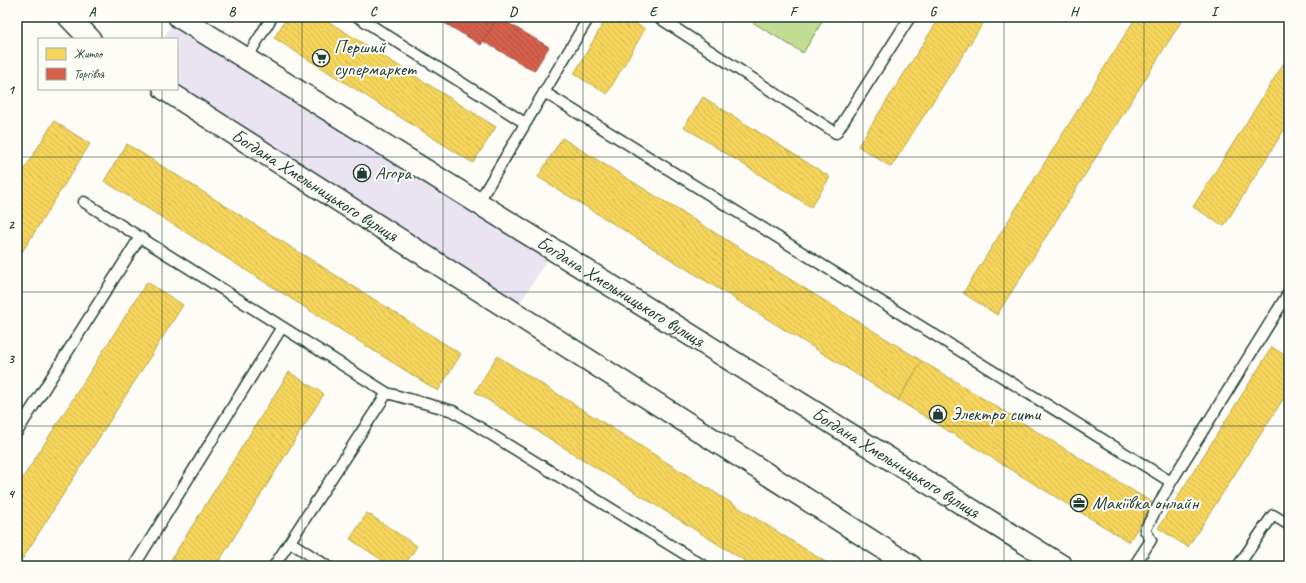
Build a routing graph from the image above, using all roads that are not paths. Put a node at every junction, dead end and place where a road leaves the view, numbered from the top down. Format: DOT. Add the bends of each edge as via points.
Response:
graph roads {
  1 [pos="69,17"];
  2 [pos="179,17"];
  3 [pos="272,17"];
  4 [pos="358,17"];
  5 [pos="589,17"];
  6 [pos="658,17"];
  7 [pos="910,17"];
  8 [pos="89,38"];
  9 [pos="246,59"];
  10 [pos="166,90"];
  11 [pos="544,92"];
  12 [pos="525,123"];
  13 [pos="84,202"];
  14 [pos="478,203"];
  15 [pos="140,237"];
  16 [pos="1289,292"];
  17 [pos="282,327"];
  18 [pos="387,393"];
  19 [pos="17,432"];
  20 [pos="1171,482"];
  21 [pos="1289,525"];
  22 [pos="290,542"];
  23 [pos="134,566"];
  24 [pos="274,566"];
  25 [pos="327,566"];
  26 [pos="704,566"];
  27 [pos="911,566"];
  28 [pos="1062,566"];
  29 [pos="1134,566"];
  30 [pos="1238,566"];
  1 -- 8 [label="street"];
  2 -- 9 [label="street, Богдана Хмельницького вулиця"];
  3 -- 9 [label="lane"];
  4 -- 12 [label="lane"];
  5 -- 11 [label="lane"];
  6 -- 7 [label="lane" via="836,133"];
  9 -- 14 [label="street, Богдана Хмельницького вулиця"];
  10 -- 27 [label="street, Богдана Хмельницького вулиця"];
  11 -- 12 [label="lane"];
  11 -- 20 [label="lane"];
  12 -- 14 [label="lane"];
  13 -- 15 [label="lane"];
  14 -- 28 [label="street, Богдана Хмельницького вулиця"];
  15 -- 17 [label="lane"];
  15 -- 19 [label="lane"];
  16 -- 20 [label="lane"];
  17 -- 18 [label="lane"];
  17 -- 23 [label="lane"];
  18 -- 22 [label="lane"];
  18 -- 26 [label="lane" via="453,411"];
  20 -- 29 [label="lane" via="1146,530 1151,540"];
  21 -- 30 [label="lane" via="1273,515"];
  22 -- 24 [label="lane"];
  22 -- 25 [label="lane"];
}
